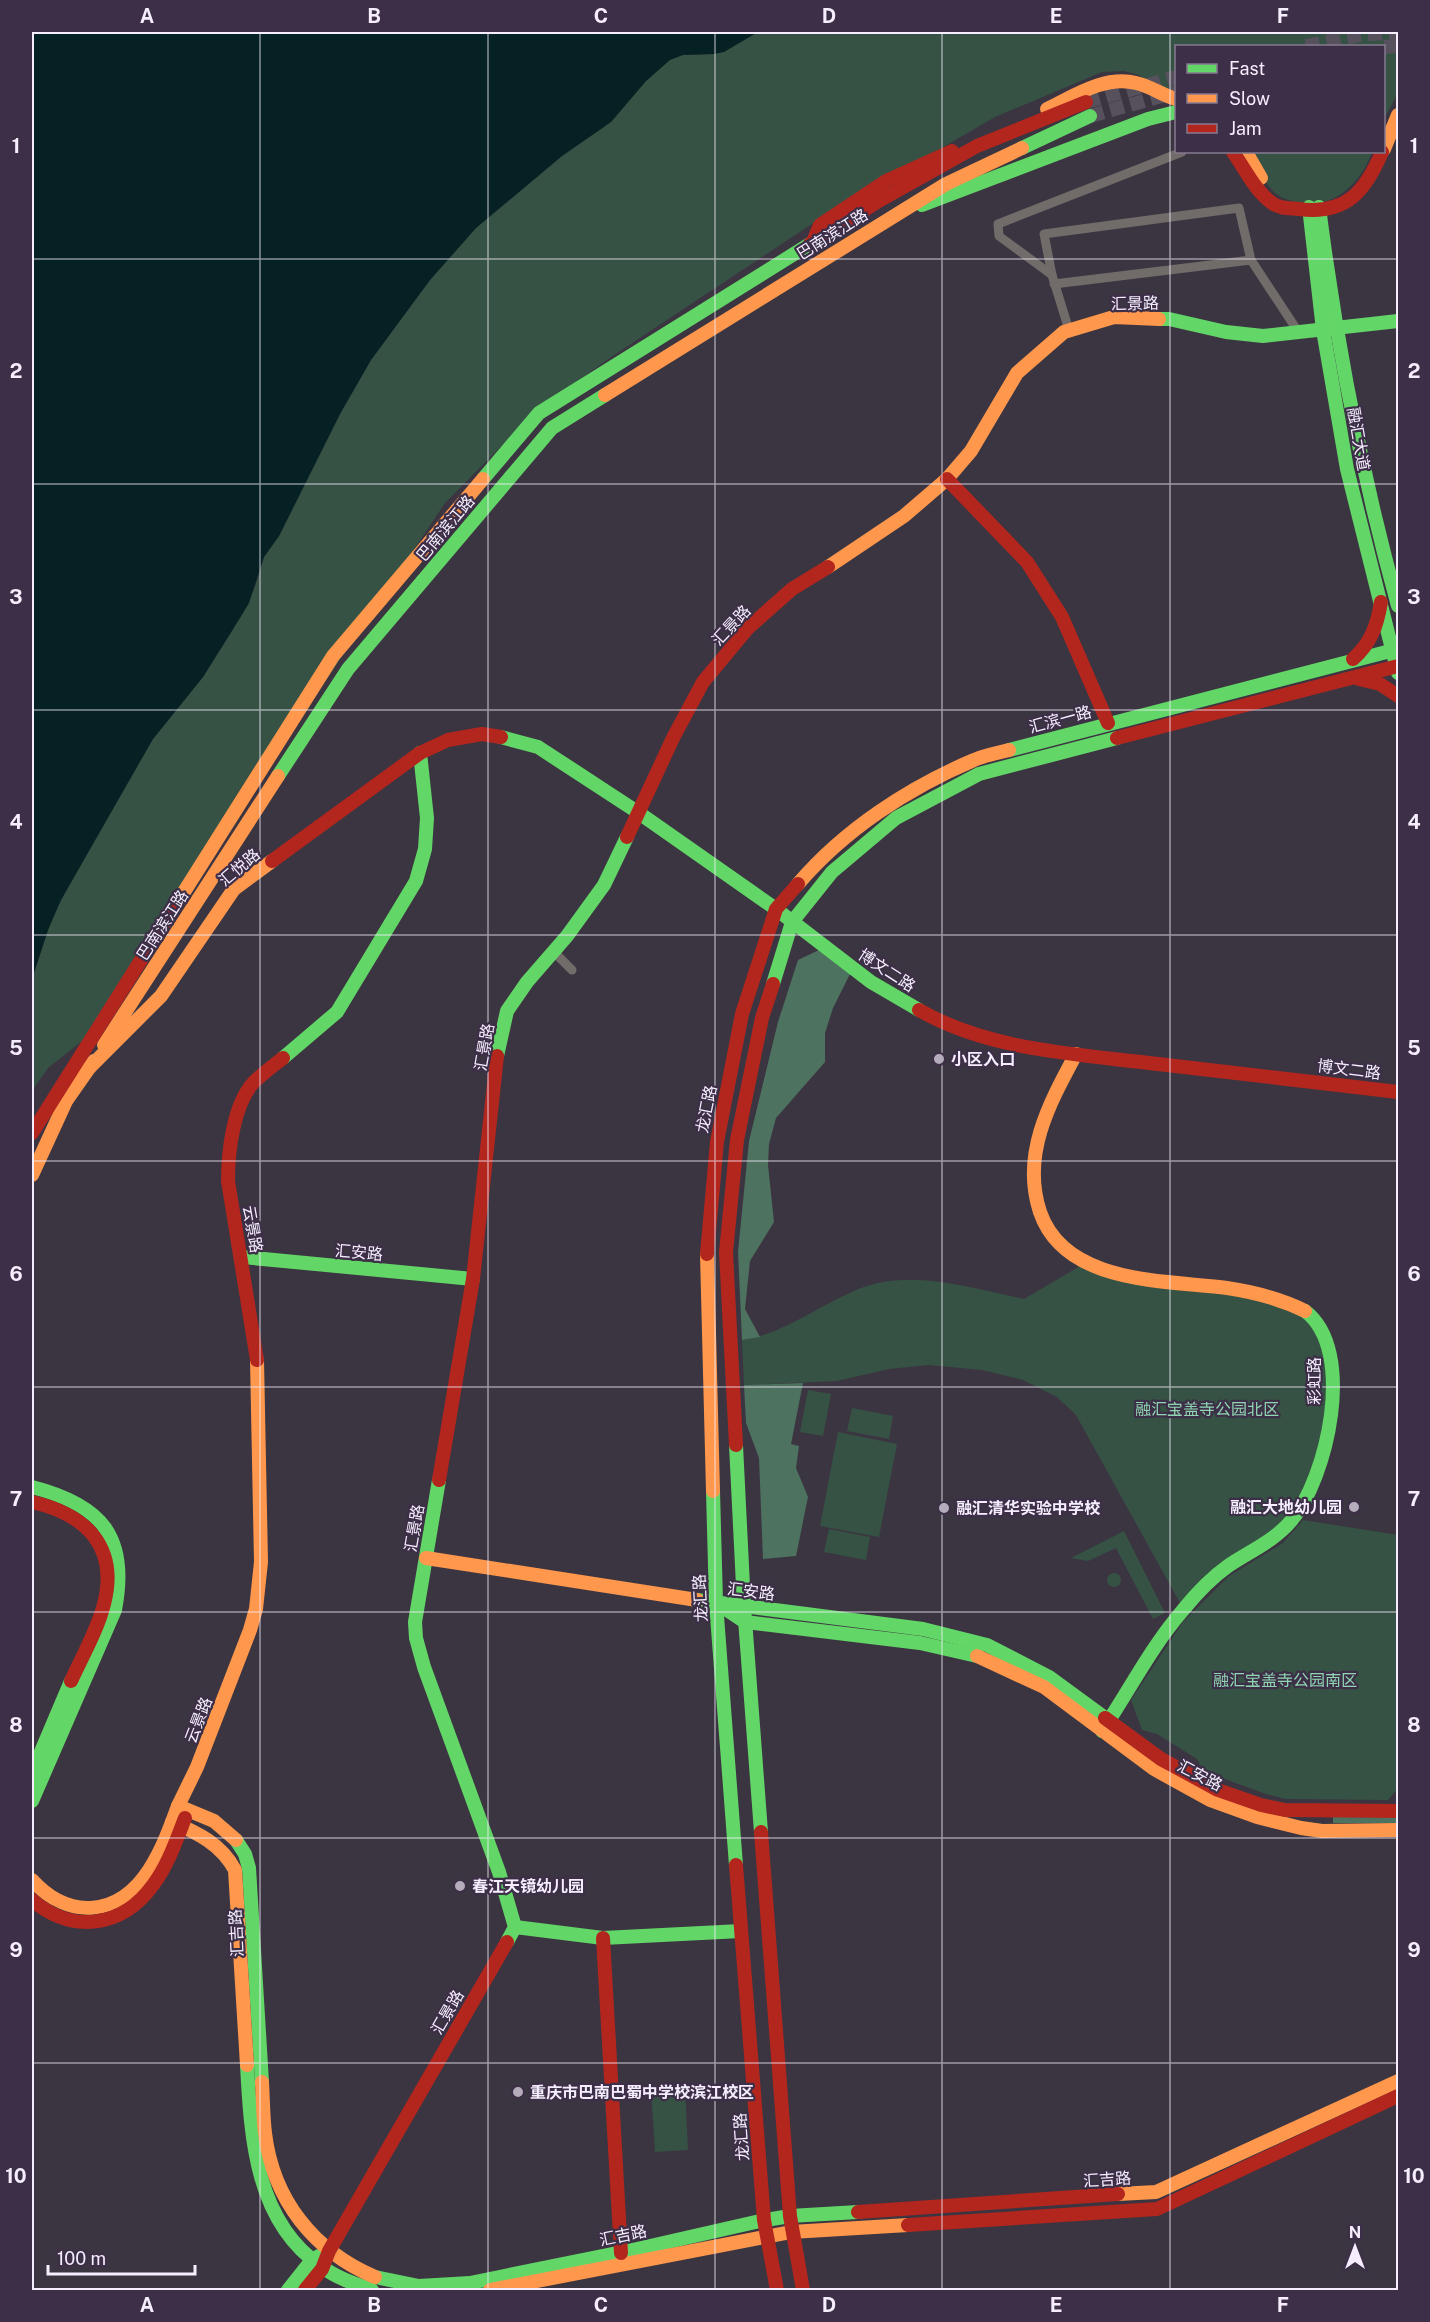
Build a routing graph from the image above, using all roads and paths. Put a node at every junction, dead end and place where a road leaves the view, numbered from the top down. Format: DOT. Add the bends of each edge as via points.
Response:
graph roads {
  1 [pos="1175,99"];
  2 [pos="1398,103"];
  3 [pos="1175,112"];
  4 [pos="1398,115"];
  5 [pos="1385,130"];
  6 [pos="1385,145"];
  7 [pos="1179,153"];
  8 [pos="1234,153"];
  9 [pos="1247,153"];
  10 [pos="1377,153"];
  11 [pos="1382,153"];
  12 [pos="1315,209"];
  13 [pos="897,213"];
  14 [pos="813,242"];
  15 [pos="1251,260"];
  16 [pos="1053,279"];
  17 [pos="1398,321"];
  18 [pos="1330,329"];
  19 [pos="1069,330"];
  20 [pos="1299,333"];
  21 [pos="947,479"];
  22 [pos="1380,602"];
  23 [pos="1398,603"];
  24 [pos="1395,650"];
  25 [pos="1350,662"];
  26 [pos="1398,669"];
  27 [pos="1353,678"];
  28 [pos="1398,696"];
  29 [pos="1108,723"];
  30 [pos="420,753"];
  31 [pos="639,813"];
  32 [pos="776,909"];
  33 [pos="792,922"];
  34 [pos="553,951"];
  35 [pos="572,970"];
  36 [pos="1076,1054"];
  37 [pos="90,1067"];
  38 [pos="1398,1092"];
  39 [pos="32,1133"];
  40 [pos="32,1175"];
  41 [pos="242,1257"];
  42 [pos="473,1279"];
  43 [pos="32,1487"];
  44 [pos="32,1503"];
  45 [pos="426,1558"];
  46 [pos="716,1603"];
  47 [pos="744,1606"];
  48 [pos="745,1622"];
  49 [pos="1105,1726"];
  50 [pos="32,1773"];
  51 [pos="32,1801"];
  52 [pos="184,1808"];
  53 [pos="1398,1811"];
  54 [pos="177,1824"];
  55 [pos="1398,1830"];
  56 [pos="32,1880"];
  57 [pos="32,1900"];
  58 [pos="515,1927"];
  59 [pos="741,1931"];
  60 [pos="603,1938"];
  61 [pos="1398,2081"];
  62 [pos="1398,2096"];
  63 [pos="790,2216"];
  64 [pos="764,2220"];
  65 [pos="791,2232"];
  66 [pos="766,2235"];
  67 [pos="329,2251"];
  68 [pos="621,2253"];
  69 [pos="316,2265"];
  70 [pos="288,2290"];
  71 [pos="305,2290"];
  72 [pos="372,2290"];
  73 [pos="490,2290"];
  74 [pos="777,2290"];
  75 [pos="803,2290"];
  1 -- 14 [label="street" via="1136,83 1118,81 1101,85 886,181 820,225"];
  2 -- 5 [label="street"];
  3 -- 13 [label="street"];
  4 -- 6 [label="street"];
  7 -- 16 [label="street" via="998,224 999,236"];
  8 -- 12 [label="street" via="1276,206"];
  9 -- 12 [label="street" via="1277,200"];
  10 -- 12 [label="street" via="1371,169 1349,195"];
  11 -- 12 [label="street" via="1374,173 1352,199 1339,206"];
  12 -- 18 [label="street, 融汇大道"];
  13 -- 14 [label="street, 巴南滨江路" via="1088,109 977,146"];
  13 -- 37 [label="street, 巴南滨江路" via="552,428 348,669"];
  14 -- 39 [label="street, 巴南滨江路" via="539,413 333,656"];
  15 -- 16 [label="street"];
  15 -- 16 [label="street" via="1239,208 1044,234"];
  15 -- 20 [label="street"];
  16 -- 19 [label="street"];
  17 -- 18 [label="street, 汇景路"];
  18 -- 20 [label="street, 汇景路"];
  18 -- 22 [label="street, 融汇大道" via="1347,469"];
  18 -- 23 [label="street, 融汇大道"];
  19 -- 20 [label="street, 汇景路" via="1114,317 1169,319 1263,336"];
  19 -- 21 [label="street, 汇景路" via="1017,373 971,451"];
  21 -- 29 [label="street" via="1027,562 1062,617"];
  21 -- 31 [label="street, 汇景路" via="904,516 792,590 748,628 704,682"];
  22 -- 24 [label="street, 融汇大道"];
  22 -- 25 [label="street" via="1373,637"];
  24 -- 25 [label="street, 汇滨一路"];
  24 -- 26 [label="street, 融汇大道"];
  25 -- 29 [label="street, 汇滨一路"];
  26 -- 27 [label="street, 汇滨一路"];
  27 -- 28 [label="street" via="1372,680"];
  27 -- 33 [label="street, 汇滨一路" via="979,774 896,818 832,872"];
  29 -- 32 [label="street, 汇滨一路" via="975,759 887,805 820,858"];
  30 -- 31 [label="street, 博文二路" via="448,740 482,734 510,738 538,747"];
  30 -- 37 [label="street, 汇悦路" via="234,889 161,996"];
  30 -- 41 [label="street, 云景路" via="428,823 416,881 337,1012 252,1084 235,1118 228,1181"];
  31 -- 32 [label="street, 博文二路"];
  31 -- 34 [label="street, 汇景路" via="604,885"];
  32 -- 33 [label="street, 博文二路"];
  32 -- 46 [label="street, 龙汇路" via="742,1014 717,1142 707,1251"];
  33 -- 36 [label="street, 博文二路" via="871,982 940,1022 980,1037"];
  33 -- 47 [label="street" via="762,1018 737,1140 726,1252"];
  34 -- 35 [label="street"];
  34 -- 42 [label="street, 汇景路" via="507,1011 499,1042"];
  36 -- 38 [label="street, 博文二路"];
  36 -- 49 [label="street, 彩虹路" via="1049,1104 1032,1164 1032,1184 1048,1230 1068,1254 1096,1267 1132,1277 1275,1297 1309,1313 1330,1348 1334,1396 1309,1494 1295,1516 1276,1536 1224,1568 1193,1598 1172,1623"];
  37 -- 40 [label="street, 巴南滨江路" via="66,1101"];
  41 -- 42 [label="street, 汇安路"];
  41 -- 52 [label="street, 云景路" via="259,1370 259,1587 250,1630"];
  42 -- 45 [label="street, 汇景路"];
  43 -- 51 [label="street" via="80,1504 96,1516 116,1544 121,1580 115,1610"];
  44 -- 50 [label="street" via="58,1509 84,1524 102,1547 108,1577 104,1605"];
  45 -- 46 [label="street"];
  45 -- 58 [label="street, 汇景路" via="415,1622 419,1653 499,1872"];
  46 -- 47 [label="street, 汇安路"];
  46 -- 48 [label="street, 汇安路"];
  46 -- 59 [label="street, 龙汇路"];
  47 -- 48 [label="street"];
  47 -- 49 [label="street, 汇安路" via="923,1629 987,1645 1049,1677"];
  48 -- 49 [label="street, 汇安路" via="920,1643 984,1658 1044,1687"];
  48 -- 63 [label="street"];
  49 -- 53 [label="street, 汇安路" via="1209,1786 1261,1805 1285,1810"];
  49 -- 55 [label="street, 汇安路" via="1163,1774 1210,1800 1257,1817 1323,1831"];
  52 -- 54 [label="street"];
  52 -- 67 [label="street, 汇吉路" via="221,1825 236,1836 244,1851 249,1868 268,2154 291,2210"];
  54 -- 56 [label="street" via="136,1888 104,1906 68,1907 53,1900"];
  54 -- 57 [label="street" via="169,1860 159,1878 145,1898 128,1912 106,1921 84,1923 64,1920"];
  54 -- 69 [label="street, 汇吉路" via="217,1844 230,1857 235,1870 254,2157 266,2199 277,2219 288,2237"];
  58 -- 60 [label="street"];
  58 -- 67 [label="street, 汇景路"];
  59 -- 60 [label="street"];
  59 -- 64 [label="street, 龙汇路"];
  60 -- 68 [label="street"];
  61 -- 63 [label="street, 汇吉路" via="1156,2192"];
  62 -- 65 [label="street, 汇吉路" via="1157,2209"];
  63 -- 64 [label="street, 汇吉路"];
  63 -- 65 [label="street"];
  64 -- 66 [label="street, 龙汇路"];
  64 -- 68 [label="street, 汇吉路"];
  65 -- 66 [label="street, 汇吉路"];
  65 -- 75 [label="street"];
  66 -- 73 [label="street, 汇吉路"];
  66 -- 74 [label="street, 龙汇路"];
  67 -- 68 [label="street, 汇吉路" via="358,2270 383,2280 429,2286 477,2282"];
  67 -- 69 [label="street"];
  69 -- 70 [label="street"];
  69 -- 71 [label="street"];
  69 -- 72 [label="street, 汇吉路" via="350,2284"];
}
